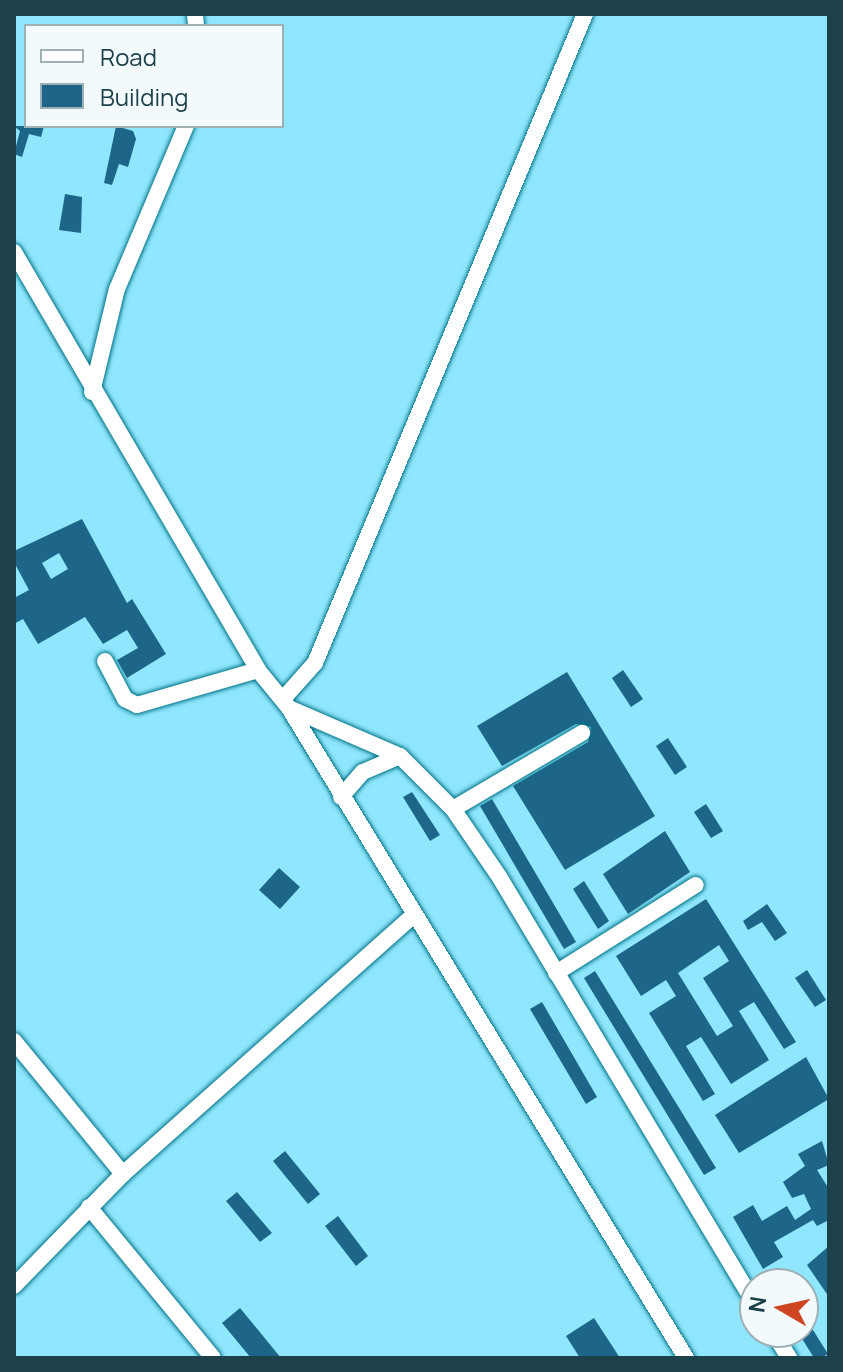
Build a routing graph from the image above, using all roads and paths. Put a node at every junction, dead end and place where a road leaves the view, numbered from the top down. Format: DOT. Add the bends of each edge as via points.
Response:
graph roads {
  1 [pos="585,14"];
  2 [pos="185,128"];
  3 [pos="14,252"];
  4 [pos="92,392"];
  5 [pos="105,661"];
  6 [pos="258,670"];
  7 [pos="286,704"];
  8 [pos="582,733"];
  9 [pos="400,756"];
  10 [pos="341,797"];
  11 [pos="453,809"];
  12 [pos="696,885"];
  13 [pos="414,915"];
  14 [pos="556,973"];
  15 [pos="14,1041"];
  16 [pos="123,1174"];
  17 [pos="89,1207"];
  18 [pos="739,1277"];
  19 [pos="14,1286"];
  20 [pos="213,1358"];
  21 [pos="686,1358"];
  1 -- 7 [label="street" via="315,663"];
  2 -- 4 [label="street" via="117,289"];
  3 -- 4 [label="street"];
  4 -- 6 [label="street"];
  5 -- 6 [label="street" via="125,699 137,705"];
  6 -- 7 [label="street"];
  7 -- 9 [label="street"];
  7 -- 10 [label="street"];
  8 -- 11 [label="street"];
  9 -- 10 [label="street" via="363,772"];
  9 -- 11 [label="street"];
  10 -- 13 [label="street"];
  11 -- 14 [label="street"];
  12 -- 14 [label="street"];
  13 -- 16 [label="street"];
  13 -- 21 [label="street"];
  14 -- 18 [label="street"];
  15 -- 16 [label="street"];
  16 -- 17 [label="street"];
  17 -- 19 [label="street"];
  17 -- 20 [label="street"];
}
